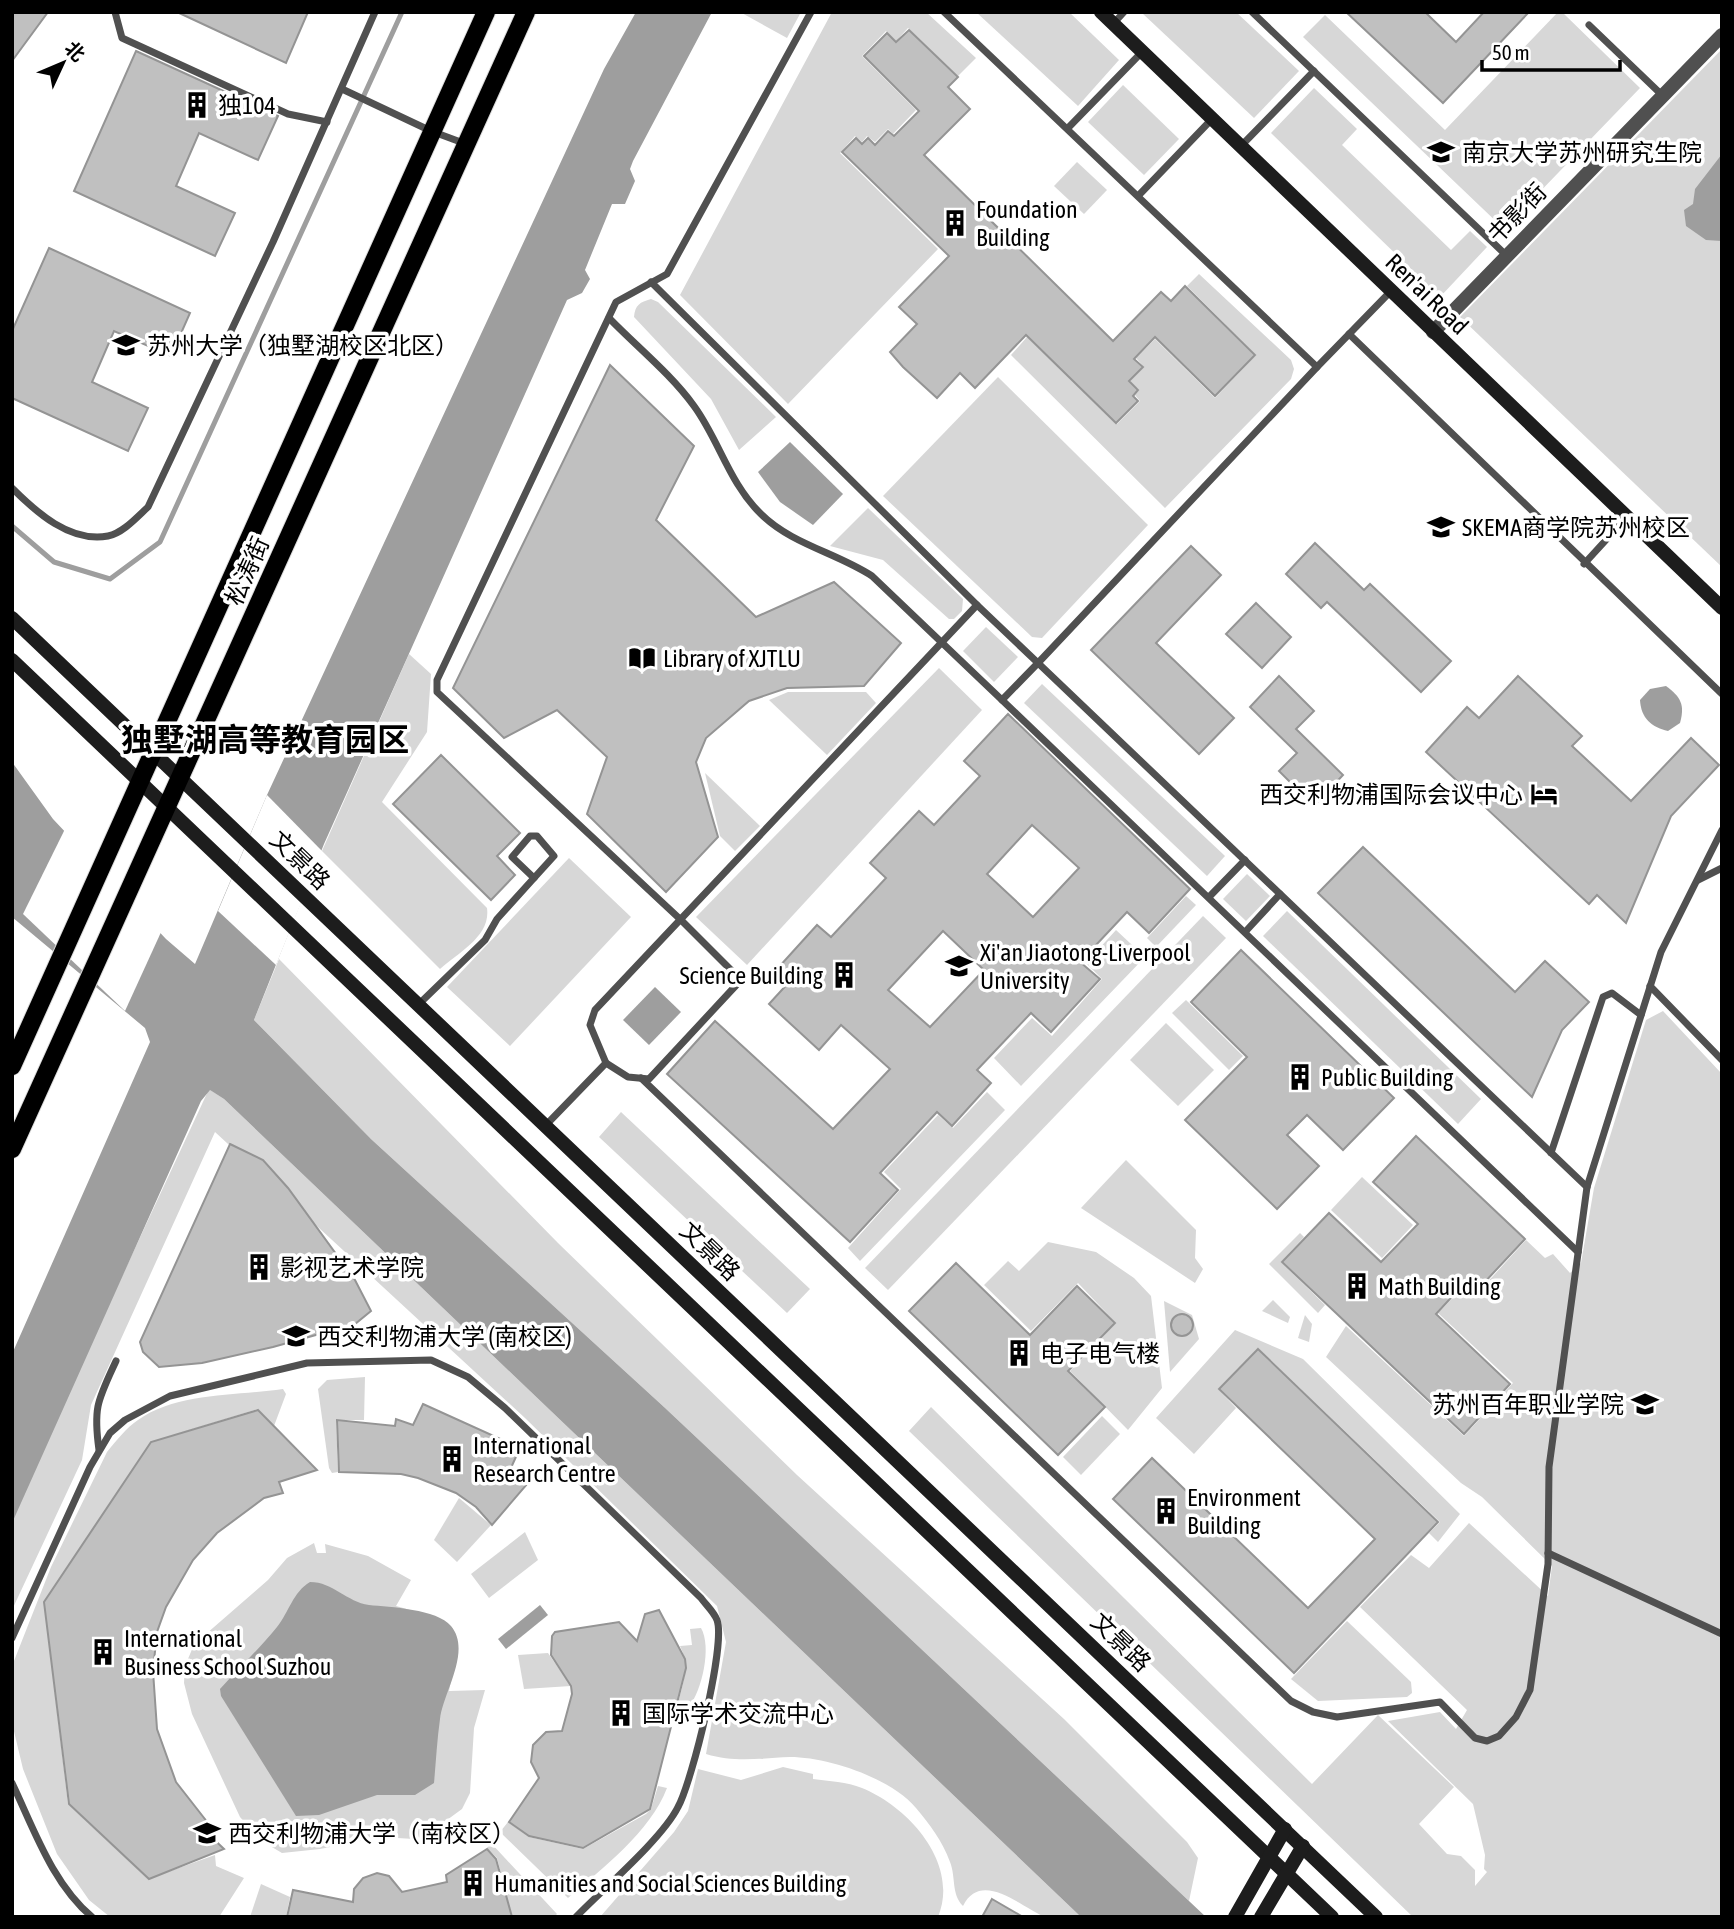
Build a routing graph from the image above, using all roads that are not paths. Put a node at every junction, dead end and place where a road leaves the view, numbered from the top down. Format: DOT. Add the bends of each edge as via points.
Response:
graph roads {
  1 [pos="115,12"];
  2 [pos="375,12"];
  3 [pos="486,12"];
  4 [pos="526,12"];
  5 [pos="811,12"];
  6 [pos="944,12"];
  7 [pos="1101,12"];
  8 [pos="1125,12"];
  9 [pos="1252,12"];
  10 [pos="1113,24"];
  11 [pos="1589,25"];
  12 [pos="1722,35"];
  13 [pos="1142,52"];
  14 [pos="1314,71"];
  15 [pos="342,89"];
  16 [pos="1663,96"];
  17 [pos="1212,119"];
  18 [pos="327,122"];
  19 [pos="1068,128"];
  20 [pos="431,131"];
  21 [pos="466,144"];
  22 [pos="1241,147"];
  23 [pos="1139,195"];
  24 [pos="1507,256"];
  25 [pos="651,282"];
  26 [pos="1391,291"];
  27 [pos="609,318"];
  28 [pos="1433,332"];
  29 [pos="1349,334"];
  30 [pos="1317,367"];
  31 [pos="12,488"];
  32 [pos="1627,517"];
  33 [pos="1584,564"];
  34 [pos="977,605"];
  35 [pos="1722,607"];
  36 [pos="12,618"];
  37 [pos="943,643"];
  38 [pos="12,660"];
  39 [pos="1038,663"];
  40 [pos="1722,694"];
  41 [pos="1002,700"];
  42 [pos="154,752"];
  43 [pos="180,778"];
  44 [pos="140,782"];
  45 [pos="167,807"];
  46 [pos="1722,830"];
  47 [pos="1245,860"];
  48 [pos="1722,867"];
  49 [pos="534,878"];
  50 [pos="1696,881"];
  51 [pos="1280,894"];
  52 [pos="1210,896"];
  53 [pos="681,920"];
  54 [pos="1246,930"];
  55 [pos="1650,986"];
  56 [pos="419,1004"];
  57 [pos="1641,1015"];
  58 [pos="1722,1060"];
  59 [pos="606,1063"];
  60 [pos="12,1066"];
  61 [pos="640,1079"];
  62 [pos="546,1125"];
  63 [pos="12,1149"];
  64 [pos="1551,1153"];
  65 [pos="1587,1187"];
  66 [pos="1577,1252"];
  67 [pos="116,1361"];
  68 [pos="99,1451"];
  69 [pos="1548,1553"];
  70 [pos="1722,1634"];
  71 [pos="12,1638"];
  72 [pos="12,1783"];
  73 [pos="1285,1829"];
  74 [pos="1303,1846"];
  75 [pos="1269,1858"];
  76 [pos="1286,1874"];
  77 [pos="92,1917"];
  78 [pos="576,1917"];
  79 [pos="1235,1917"];
  80 [pos="1261,1917"];
  81 [pos="1332,1917"];
  82 [pos="1376,1917"];
  1 -- 18 [label="lane" via="122,38 288,114"];
  2 -- 15 [label="lane"];
  3 -- 20 [label="main road, 松涛街"];
  4 -- 21 [label="main road, 松涛街"];
  5 -- 25 [label="lane" via="667,274"];
  6 -- 19 [label="lane"];
  7 -- 10 [label="main road, Ren'ai Road"];
  8 -- 10 [label="lane"];
  9 -- 14 [label="lane"];
  10 -- 13 [label="main road, Ren'ai Road"];
  11 -- 16 [label="lane"];
  12 -- 16 [label="street, 书影街"];
  13 -- 17 [label="main road, Ren'ai Road"];
  13 -- 19 [label="lane"];
  14 -- 22 [label="lane"];
  14 -- 24 [label="lane"];
  15 -- 18 [label="lane"];
  15 -- 20 [label="lane"];
  16 -- 24 [label="street, 书影街"];
  17 -- 22 [label="main road, Ren'ai Road"];
  17 -- 23 [label="lane"];
  18 -- 31 [label="lane" via="148,507 108,536 84,535 60,527"];
  19 -- 23 [label="lane"];
  20 -- 21 [label="lane"];
  20 -- 42 [label="main road, 松涛街"];
  21 -- 43 [label="main road, 松涛街"];
  22 -- 26 [label="main road, Ren'ai Road"];
  23 -- 30 [label="lane"];
  24 -- 28 [label="street, 书影街"];
  25 -- 27 [label="lane" via="616,302"];
  25 -- 34 [label="lane"];
  26 -- 28 [label="main road, Ren'ai Road"];
  26 -- 29 [label="lane"];
  27 -- 37 [label="lane" via="694,404 739,487 761,515 780,531 872,576"];
  27 -- 53 [label="lane" via="438,680 437,692"];
  28 -- 32 [label="main road, Ren'ai Road"];
  29 -- 30 [label="lane"];
  29 -- 33 [label="lane"];
  30 -- 39 [label="lane"];
  32 -- 33 [label="lane"];
  32 -- 35 [label="main road, Ren'ai Road"];
  33 -- 40 [label="lane"];
  34 -- 37 [label="lane"];
  34 -- 39 [label="lane"];
  36 -- 42 [label="main road, 文景路"];
  37 -- 41 [label="lane"];
  37 -- 53 [label="lane"];
  38 -- 44 [label="main road"];
  39 -- 41 [label="lane"];
  39 -- 47 [label="lane"];
  41 -- 52 [label="lane"];
  42 -- 43 [label="main road, 文景路"];
  42 -- 44 [label="main road, 松涛街"];
  43 -- 45 [label="main road, 松涛街"];
  43 -- 56 [label="main road, 文景路"];
  44 -- 45 [label="main road"];
  44 -- 60 [label="main road, 松涛街"];
  45 -- 63 [label="main road, 松涛街"];
  45 -- 75 [label="main road"];
  46 -- 50 [label="lane"];
  47 -- 51 [label="lane"];
  47 -- 52 [label="lane"];
  48 -- 50 [label="lane"];
  49 -- 49 [label="lane" via="554,856 533,835 512,857"];
  49 -- 56 [label="lane" via="497,919 485,940"];
  50 -- 55 [label="lane" via="1661,952"];
  51 -- 54 [label="lane"];
  51 -- 64 [label="lane"];
  52 -- 54 [label="lane"];
  53 -- 59 [label="lane" via="595,1010 590,1025"];
  53 -- 61 [label="lane" via="741,980 649,1079"];
  54 -- 66 [label="lane"];
  55 -- 57 [label="lane"];
  55 -- 58 [label="lane"];
  56 -- 62 [label="main road, 文景路"];
  57 -- 64 [label="lane" via="1619,995 1603,997"];
  57 -- 65 [label="lane"];
  59 -- 61 [label="lane"];
  59 -- 62 [label="lane"];
  61 -- 69 [label="lane" via="1291,1701 1337,1717 1440,1702 1475,1738 1487,1741 1499,1736 1531,1690"];
  62 -- 73 [label="main road, 文景路"];
  64 -- 65 [label="lane"];
  65 -- 66 [label="lane"];
  66 -- 69 [label="lane" via="1549,1467"];
  67 -- 68 [label="lane" via="97,1402"];
  68 -- 71 [label="lane"];
  68 -- 78 [label="lane" via="125,1420 170,1396 307,1363 431,1360 468,1377 505,1408 701,1598 717,1619 720,1644 689,1780 665,1825"];
  69 -- 70 [label="lane"];
  72 -- 77 [label="lane" via="57,1875"];
  73 -- 74 [label="main road, 文景路"];
  73 -- 75 [label="main road"];
  74 -- 76 [label="main road"];
  74 -- 82 [label="main road, 文景路"];
  75 -- 76 [label="main road"];
  75 -- 79 [label="main road"];
  76 -- 80 [label="main road"];
  76 -- 81 [label="main road"];
}
